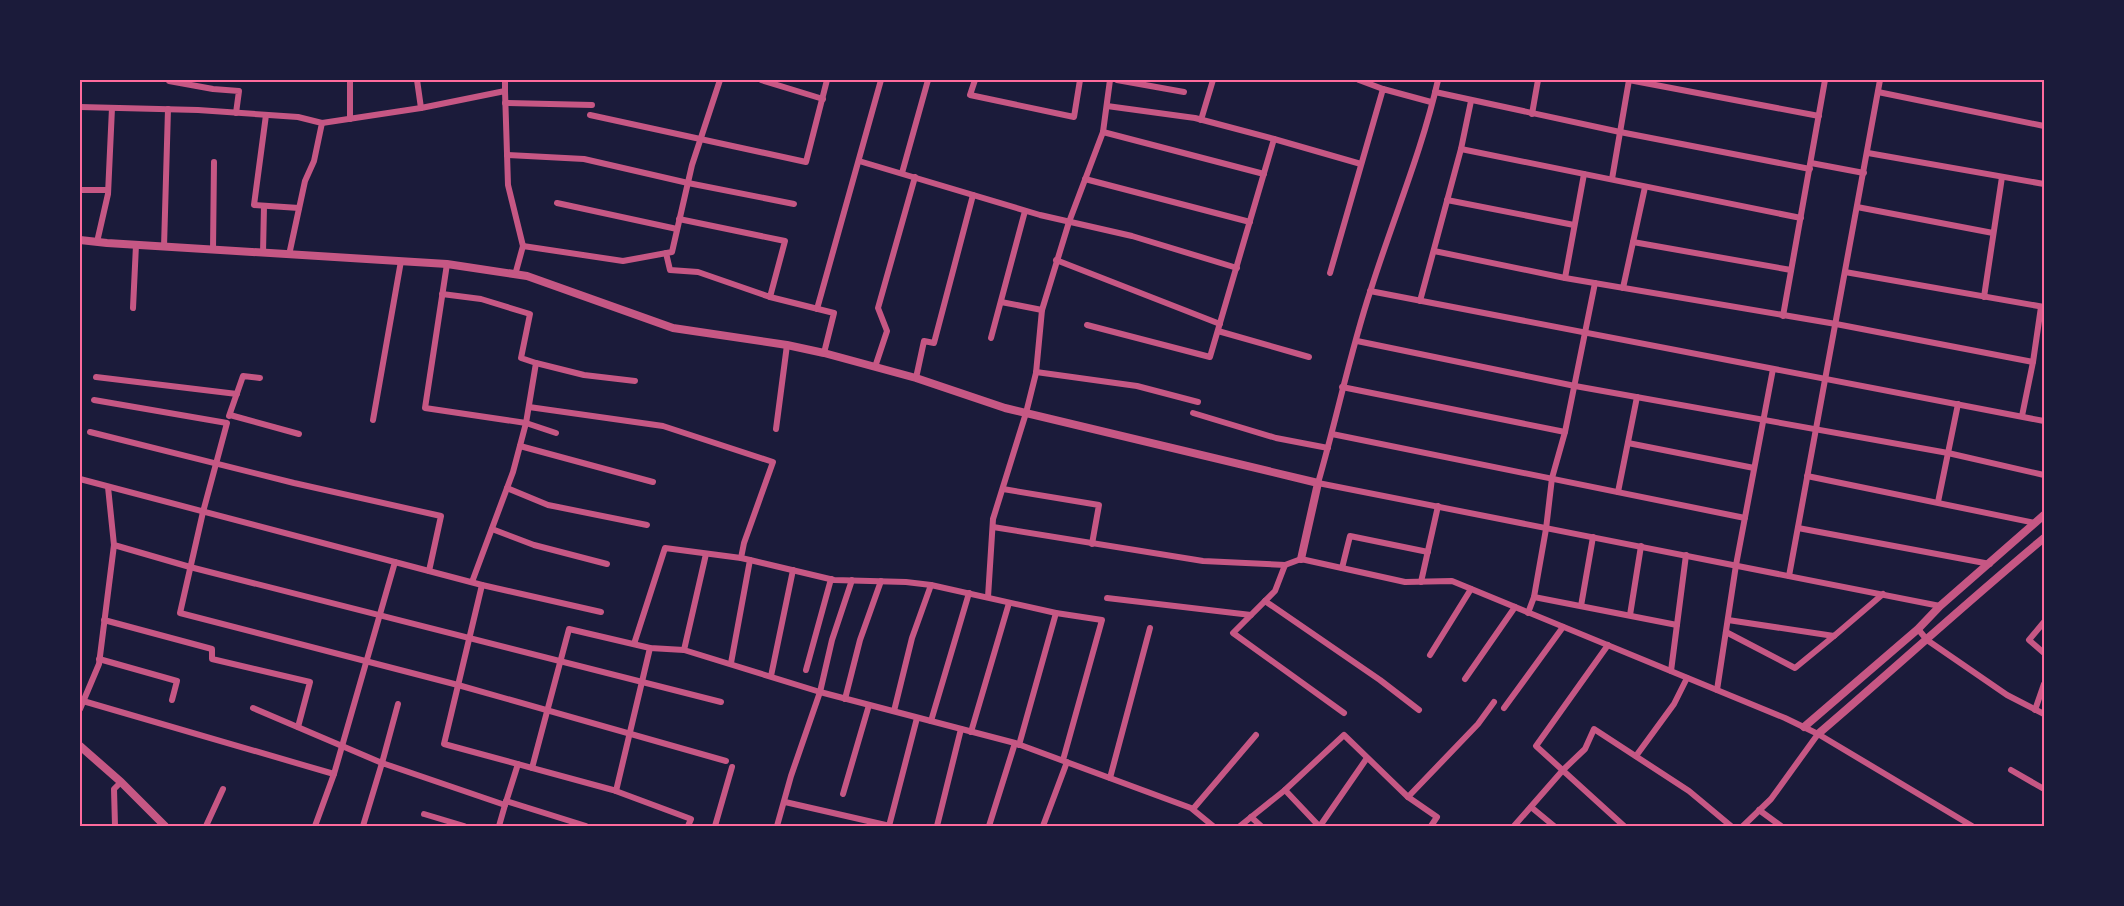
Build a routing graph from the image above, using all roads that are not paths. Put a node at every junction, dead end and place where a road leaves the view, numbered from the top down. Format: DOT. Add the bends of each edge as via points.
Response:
graph roads {
  1 [pos="169,80"];
  2 [pos="350,80"];
  3 [pos="417,80"];
  4 [pos="505,80"];
  5 [pos="720,80"];
  6 [pos="761,80"];
  7 [pos="827,80"];
  8 [pos="880,80"];
  9 [pos="928,80"];
  10 [pos="975,80"];
  11 [pos="1080,80"];
  12 [pos="1110,80"];
  13 [pos="1117,80"];
  14 [pos="1213,80"];
  15 [pos="1359,80"];
  16 [pos="1438,80"];
  17 [pos="1538,80"];
  18 [pos="1629,80"];
  19 [pos="1825,80"];
  20 [pos="1880,80"];
  21 [pos="1383,89"];
  22 [pos="505,92"];
  23 [pos="1184,92"];
  24 [pos="1435,92"];
  25 [pos="1878,92"];
  26 [pos="822,99"];
  27 [pos="1471,101"];
  28 [pos="1431,102"];
  29 [pos="506,103"];
  30 [pos="592,105"];
  31 [pos="1107,106"];
  32 [pos="80,107"];
  33 [pos="112,108"];
  34 [pos="421,108"];
  35 [pos="168,109"];
  36 [pos="236,112"];
  37 [pos="1532,114"];
  38 [pos="266,115"];
  39 [pos="590,115"];
  40 [pos="1819,116"];
  41 [pos="350,119"];
  42 [pos="1201,120"];
  43 [pos="322,123"];
  44 [pos="2044,126"];
  45 [pos="1103,132"];
  46 [pos="1620,132"];
  47 [pos="701,139"];
  48 [pos="1274,139"];
  49 [pos="1461,149"];
  50 [pos="1868,153"];
  51 [pos="507,155"];
  52 [pos="859,161"];
  53 [pos="214,162"];
  54 [pos="1361,165"];
  55 [pos="1810,166"];
  56 [pos="902,173"];
  57 [pos="1864,173"];
  58 [pos="1264,174"];
  59 [pos="1584,174"];
  60 [pos="915,177"];
  61 [pos="2002,177"];
  62 [pos="1085,179"];
  63 [pos="1612,179"];
  64 [pos="688,183"];
  65 [pos="2044,184"];
  66 [pos="1645,186"];
  67 [pos="80,190"];
  68 [pos="108,190"];
  69 [pos="973,195"];
  70 [pos="1447,200"];
  71 [pos="556,203"];
  72 [pos="794,204"];
  73 [pos="264,206"];
  74 [pos="1857,207"];
  75 [pos="299,208"];
  76 [pos="1024,211"];
  77 [pos="1801,218"];
  78 [pos="679,219"];
  79 [pos="1068,222"];
  80 [pos="1250,222"];
  81 [pos="1574,225"];
  82 [pos="677,229"];
  83 [pos="1993,233"];
  84 [pos="80,240"];
  85 [pos="97,242"];
  86 [pos="1633,242"];
  87 [pos="136,245"];
  88 [pos="523,246"];
  89 [pos="164,247"];
  90 [pos="213,250"];
  91 [pos="1434,251"];
  92 [pos="263,253"];
  93 [pos="666,253"];
  94 [pos="289,255"];
  95 [pos="1056,260"];
  96 [pos="401,261"];
  97 [pos="447,264"];
  98 [pos="1237,268"];
  99 [pos="1791,270"];
  100 [pos="1845,272"];
  101 [pos="1330,273"];
  102 [pos="515,275"];
  103 [pos="1565,278"];
  104 [pos="1595,283"];
  105 [pos="1623,288"];
  106 [pos="1370,291"];
  107 [pos="442,294"];
  108 [pos="770,297"];
  109 [pos="1984,297"];
  110 [pos="1420,301"];
  111 [pos="1001,302"];
  112 [pos="2043,307"];
  113 [pos="134,308"];
  114 [pos="817,309"];
  115 [pos="1042,310"];
  116 [pos="1783,316"];
  117 [pos="1220,324"];
  118 [pos="1836,324"];
  119 [pos="1087,325"];
  120 [pos="1218,331"];
  121 [pos="1586,333"];
  122 [pos="991,338"];
  123 [pos="1357,341"];
  124 [pos="787,345"];
  125 [pos="824,353"];
  126 [pos="1309,357"];
  127 [pos="2033,362"];
  128 [pos="536,363"];
  129 [pos="875,367"];
  130 [pos="1773,369"];
  131 [pos="1036,372"];
  132 [pos="96,377"];
  133 [pos="260,378"];
  134 [pos="916,378"];
  135 [pos="1825,380"];
  136 [pos="635,381"];
  137 [pos="1575,386"];
  138 [pos="1342,387"];
  139 [pos="237,394"];
  140 [pos="1637,397"];
  141 [pos="94,400"];
  142 [pos="1197,402"];
  143 [pos="1958,404"];
  144 [pos="529,407"];
  145 [pos="1026,413"];
  146 [pos="1193,413"];
  147 [pos="230,415"];
  148 [pos="2022,416"];
  149 [pos="373,420"];
  150 [pos="1763,421"];
  151 [pos="2044,421"];
  152 [pos="227,423"];
  153 [pos="526,423"];
  154 [pos="776,429"];
  155 [pos="1816,431"];
  156 [pos="90,432"];
  157 [pos="1566,432"];
  158 [pos="556,433"];
  159 [pos="299,434"];
  160 [pos="1332,434"];
  161 [pos="1628,443"];
  162 [pos="520,446"];
  163 [pos="1328,448"];
  164 [pos="1948,453"];
  165 [pos="216,464"];
  166 [pos="1754,468"];
  167 [pos="2044,475"];
  168 [pos="1807,476"];
  169 [pos="1552,478"];
  170 [pos="80,479"];
  171 [pos="653,482"];
  172 [pos="1318,483"];
  173 [pos="108,487"];
  174 [pos="507,488"];
  175 [pos="1003,489"];
  176 [pos="1618,492"];
  177 [pos="1938,502"];
  178 [pos="1438,506"];
  179 [pos="203,512"];
  180 [pos="2044,515"];
  181 [pos="1745,518"];
  182 [pos="2035,523"];
  183 [pos="647,525"];
  184 [pos="993,527"];
  185 [pos="1798,528"];
  186 [pos="492,529"];
  187 [pos="1546,529"];
  188 [pos="1593,537"];
  189 [pos="2044,538"];
  190 [pos="1092,544"];
  191 [pos="114,545"];
  192 [pos="1641,546"];
  193 [pos="1428,552"];
  194 [pos="706,554"];
  195 [pos="1686,555"];
  196 [pos="741,558"];
  197 [pos="1301,559"];
  198 [pos="750,560"];
  199 [pos="395,562"];
  200 [pos="607,564"];
  201 [pos="1990,564"];
  202 [pos="1285,565"];
  203 [pos="1736,565"];
  204 [pos="190,567"];
  205 [pos="1342,568"];
  206 [pos="793,570"];
  207 [pos="429,571"];
  208 [pos="1789,576"];
  209 [pos="831,579"];
  210 [pos="852,580"];
  211 [pos="881,581"];
  212 [pos="472,582"];
  213 [pos="1421,582"];
  214 [pos="482,585"];
  215 [pos="931,585"];
  216 [pos="1471,589"];
  217 [pos="969,593"];
  218 [pos="1883,594"];
  219 [pos="988,597"];
  220 [pos="1534,597"];
  221 [pos="1107,598"];
  222 [pos="1265,601"];
  223 [pos="1009,603"];
  224 [pos="1581,606"];
  225 [pos="1940,606"];
  226 [pos="1515,607"];
  227 [pos="601,612"];
  228 [pos="1056,613"];
  229 [pos="1528,613"];
  230 [pos="380,614"];
  231 [pos="1251,615"];
  232 [pos="1630,615"];
  233 [pos="1728,620"];
  234 [pos="104,621"];
  235 [pos="2044,622"];
  236 [pos="1677,625"];
  237 [pos="1563,627"];
  238 [pos="1150,628"];
  239 [pos="1918,629"];
  240 [pos="1726,632"];
  241 [pos="1834,636"];
  242 [pos="470,637"];
  243 [pos="1927,640"];
  244 [pos="634,644"];
  245 [pos="1608,645"];
  246 [pos="650,648"];
  247 [pos="684,650"];
  248 [pos="2044,653"];
  249 [pos="1430,655"];
  250 [pos="99,659"];
  251 [pos="561,660"];
  252 [pos="366,661"];
  253 [pos="731,663"];
  254 [pos="807,670"];
  255 [pos="1671,671"];
  256 [pos="771,676"];
  257 [pos="1687,678"];
  258 [pos="1465,679"];
  259 [pos="642,681"];
  260 [pos="2044,684"];
  261 [pos="458,685"];
  262 [pos="1717,690"];
  263 [pos="820,692"];
  264 [pos="845,699"];
  265 [pos="171,700"];
  266 [pos="83,701"];
  267 [pos="721,702"];
  268 [pos="1494,702"];
  269 [pos="398,704"];
  270 [pos="869,705"];
  271 [pos="253,708"];
  272 [pos="1504,708"];
  273 [pos="80,709"];
  274 [pos="1419,710"];
  275 [pos="2035,710"];
  276 [pos="547,711"];
  277 [pos="894,711"];
  278 [pos="1344,713"];
  279 [pos="2044,714"];
  280 [pos="917,718"];
  281 [pos="931,721"];
  282 [pos="298,727"];
  283 [pos="1804,727"];
  284 [pos="961,729"];
  285 [pos="971,732"];
  286 [pos="630,734"];
  287 [pos="1818,734"];
  288 [pos="1256,735"];
  289 [pos="1017,744"];
  290 [pos="80,746"];
  291 [pos="342,746"];
  292 [pos="1636,756"];
  293 [pos="1367,758"];
  294 [pos="726,761"];
  295 [pos="1065,761"];
  296 [pos="382,763"];
  297 [pos="518,764"];
  298 [pos="532,768"];
  299 [pos="732,768"];
  300 [pos="2011,770"];
  301 [pos="1563,771"];
  302 [pos="334,774"];
  303 [pos="1110,778"];
  304 [pos="121,782"];
  305 [pos="223,789"];
  306 [pos="2044,789"];
  307 [pos="1285,790"];
  308 [pos="616,791"];
  309 [pos="843,794"];
  310 [pos="1408,797"];
  311 [pos="785,802"];
  312 [pos="506,803"];
  313 [pos="1531,807"];
  314 [pos="1193,809"];
  315 [pos="1759,810"];
  316 [pos="424,814"];
  317 [pos="1251,818"];
  318 [pos="115,826"];
  319 [pos="165,826"];
  320 [pos="206,826"];
  321 [pos="315,826"];
  322 [pos="363,826"];
  323 [pos="464,826"];
  324 [pos="499,826"];
  325 [pos="586,826"];
  326 [pos="688,826"];
  327 [pos="715,826"];
  328 [pos="777,826"];
  329 [pos="889,826"];
  330 [pos="937,826"];
  331 [pos="988,826"];
  332 [pos="1043,826"];
  333 [pos="1213,826"];
  334 [pos="1240,826"];
  335 [pos="1261,826"];
  336 [pos="1319,826"];
  337 [pos="1433,826"];
  338 [pos="1514,826"];
  339 [pos="1554,826"];
  340 [pos="1624,826"];
  341 [pos="1731,826"];
  342 [pos="1743,826"];
  343 [pos="1781,826"];
  344 [pos="1972,826"];
  1 -- 36 [label="street" via="239,91"];
  2 -- 41 [label="street"];
  3 -- 34 [label="street"];
  4 -- 22 [label="street"];
  5 -- 47 [label="street"];
  6 -- 26 [label="street"];
  7 -- 26 [label="street"];
  8 -- 52 [label="street"];
  9 -- 56 [label="street"];
  10 -- 11 [label="street" via="970,95 1074,117"];
  12 -- 31 [label="street"];
  13 -- 23 [label="street"];
  14 -- 42 [label="street"];
  15 -- 21 [label="street"];
  16 -- 24 [label="street"];
  17 -- 37 [label="street"];
  18 -- 40 [label="street"];
  18 -- 46 [label="street"];
  19 -- 40 [label="street"];
  20 -- 25 [label="street"];
  21 -- 28 [label="street"];
  21 -- 54 [label="street"];
  22 -- 29 [label="street"];
  22 -- 34 [label="street"];
  24 -- 27 [label="street"];
  24 -- 28 [label="street"];
  25 -- 44 [label="street"];
  25 -- 50 [label="street"];
  26 -- 47 [label="street" via="806,162"];
  27 -- 37 [label="street"];
  27 -- 49 [label="street"];
  28 -- 106 [label="street"];
  29 -- 30 [label="street"];
  29 -- 51 [label="street"];
  31 -- 42 [label="street"];
  31 -- 45 [label="street"];
  32 -- 33 [label="street"];
  33 -- 35 [label="street"];
  33 -- 68 [label="street"];
  34 -- 41 [label="street"];
  35 -- 36 [label="street"];
  35 -- 89 [label="street"];
  36 -- 38 [label="street"];
  37 -- 46 [label="street"];
  38 -- 43 [label="street"];
  38 -- 73 [label="street" via="254,205"];
  39 -- 47 [label="street"];
  40 -- 55 [label="street"];
  41 -- 43 [label="street"];
  42 -- 48 [label="street"];
  43 -- 75 [label="street"];
  45 -- 58 [label="street"];
  45 -- 62 [label="street"];
  46 -- 55 [label="street"];
  46 -- 63 [label="street"];
  47 -- 64 [label="street"];
  48 -- 54 [label="street"];
  48 -- 58 [label="street"];
  49 -- 59 [label="street"];
  49 -- 70 [label="street"];
  50 -- 57 [label="street"];
  50 -- 61 [label="street"];
  51 -- 64 [label="street" via="584,159"];
  51 -- 88 [label="street" via="508,185"];
  52 -- 56 [label="street"];
  52 -- 114 [label="street"];
  53 -- 90 [label="street"];
  54 -- 101 [label="street"];
  55 -- 57 [label="street"];
  55 -- 77 [label="street"];
  56 -- 60 [label="street"];
  57 -- 74 [label="street"];
  58 -- 80 [label="street"];
  59 -- 63 [label="street"];
  59 -- 81 [label="street"];
  60 -- 69 [label="street"];
  60 -- 129 [label="street" via="878,308 887,331"];
  61 -- 65 [label="street"];
  61 -- 83 [label="street"];
  62 -- 79 [label="street"];
  62 -- 80 [label="street"];
  63 -- 66 [label="street"];
  64 -- 72 [label="street"];
  64 -- 78 [label="street"];
  66 -- 77 [label="street"];
  66 -- 86 [label="street"];
  67 -- 68 [label="street"];
  68 -- 85 [label="street"];
  69 -- 76 [label="street"];
  69 -- 134 [label="street" via="934,343 924,341"];
  70 -- 81 [label="street"];
  70 -- 91 [label="street"];
  71 -- 82 [label="street"];
  73 -- 75 [label="street"];
  73 -- 92 [label="street"];
  74 -- 83 [label="street"];
  74 -- 100 [label="street"];
  75 -- 94 [label="street"];
  76 -- 79 [label="street"];
  76 -- 111 [label="street"];
  77 -- 99 [label="street"];
  78 -- 82 [label="street"];
  78 -- 108 [label="street" via="785,241"];
  79 -- 95 [label="street"];
  79 -- 98 [label="street" via="1132,236"];
  80 -- 98 [label="street"];
  81 -- 103 [label="street"];
  82 -- 93 [label="street" via="672,252"];
  83 -- 109 [label="street"];
  84 -- 85 [label="street"];
  85 -- 87 [label="street"];
  86 -- 99 [label="street"];
  86 -- 105 [label="street"];
  87 -- 89 [label="street"];
  87 -- 113 [label="street"];
  88 -- 93 [label="street" via="623,261"];
  88 -- 102 [label="street"];
  89 -- 90 [label="street"];
  90 -- 92 [label="street"];
  91 -- 103 [label="street"];
  91 -- 110 [label="street"];
  92 -- 94 [label="street"];
  93 -- 108 [label="street" via="670,270 698,272"];
  94 -- 96 [label="street"];
  95 -- 115 [label="street"];
  95 -- 117 [label="street"];
  96 -- 97 [label="street"];
  96 -- 149 [label="street"];
  97 -- 102 [label="street"];
  97 -- 107 [label="street"];
  98 -- 117 [label="street"];
  99 -- 116 [label="street"];
  100 -- 109 [label="street"];
  100 -- 118 [label="street"];
  102 -- 124 [label="street" via="673,328"];
  103 -- 104 [label="street"];
  104 -- 105 [label="street"];
  104 -- 121 [label="street"];
  105 -- 116 [label="street"];
  106 -- 110 [label="street"];
  106 -- 123 [label="street"];
  107 -- 128 [label="street" via="481,299 530,314 521,358"];
  107 -- 153 [label="street" via="425,408"];
  108 -- 114 [label="street"];
  109 -- 112 [label="street"];
  110 -- 121 [label="street"];
  111 -- 115 [label="street"];
  111 -- 122 [label="street"];
  112 -- 127 [label="street"];
  114 -- 125 [label="street" via="834,313"];
  115 -- 131 [label="street"];
  116 -- 118 [label="street"];
  117 -- 120 [label="street"];
  118 -- 127 [label="street"];
  118 -- 135 [label="street"];
  119 -- 120 [label="street" via="1210,357"];
  120 -- 126 [label="street"];
  121 -- 130 [label="street"];
  121 -- 137 [label="street"];
  123 -- 137 [label="street"];
  123 -- 138 [label="street"];
  124 -- 125 [label="street"];
  124 -- 154 [label="street"];
  125 -- 129 [label="street"];
  127 -- 148 [label="street"];
  128 -- 136 [label="street" via="584,375"];
  128 -- 144 [label="street"];
  129 -- 134 [label="street"];
  130 -- 135 [label="street"];
  130 -- 150 [label="street"];
  131 -- 142 [label="street" via="1137,386"];
  131 -- 145 [label="street"];
  132 -- 139 [label="street"];
  133 -- 139 [label="street" via="243,376"];
  134 -- 145 [label="street"];
  135 -- 143 [label="street"];
  135 -- 155 [label="street"];
  137 -- 140 [label="street"];
  137 -- 157 [label="street"];
  138 -- 157 [label="street"];
  138 -- 160 [label="street"];
  139 -- 147 [label="street"];
  140 -- 150 [label="street"];
  140 -- 161 [label="street"];
  141 -- 152 [label="street"];
  143 -- 148 [label="street"];
  143 -- 164 [label="street"];
  144 -- 153 [label="street"];
  144 -- 196 [label="street" via="663,426 773,462"];
  145 -- 172 [label="street"];
  145 -- 175 [label="street"];
  146 -- 163 [label="street" via="1276,438"];
  147 -- 152 [label="street"];
  147 -- 159 [label="street"];
  148 -- 151 [label="street"];
  150 -- 155 [label="street"];
  150 -- 166 [label="street"];
  152 -- 165 [label="street"];
  153 -- 158 [label="street"];
  153 -- 162 [label="street"];
  155 -- 164 [label="street"];
  155 -- 168 [label="street"];
  156 -- 165 [label="street"];
  157 -- 169 [label="street"];
  160 -- 163 [label="street"];
  160 -- 169 [label="street"];
  161 -- 166 [label="street"];
  161 -- 176 [label="street"];
  162 -- 171 [label="street"];
  162 -- 174 [label="street"];
  163 -- 172 [label="street"];
  164 -- 167 [label="street"];
  164 -- 177 [label="street"];
  165 -- 179 [label="street"];
  165 -- 207 [label="street" via="441,516"];
  166 -- 181 [label="street"];
  168 -- 177 [label="street"];
  168 -- 185 [label="street"];
  169 -- 176 [label="street"];
  169 -- 187 [label="street"];
  170 -- 173 [label="street"];
  172 -- 178 [label="street"];
  172 -- 197 [label="street"];
  173 -- 179 [label="street"];
  173 -- 191 [label="street"];
  174 -- 183 [label="street" via="548,505"];
  174 -- 186 [label="street"];
  175 -- 184 [label="street"];
  175 -- 190 [label="street" via="1099,505"];
  176 -- 181 [label="street"];
  177 -- 182 [label="street"];
  178 -- 187 [label="street"];
  178 -- 193 [label="street"];
  179 -- 199 [label="street"];
  179 -- 204 [label="street"];
  180 -- 182 [label="street"];
  181 -- 203 [label="street"];
  182 -- 201 [label="street"];
  184 -- 190 [label="street"];
  184 -- 219 [label="street"];
  185 -- 201 [label="street"];
  185 -- 208 [label="street"];
  186 -- 200 [label="street" via="534,545"];
  186 -- 212 [label="street"];
  187 -- 188 [label="street"];
  187 -- 220 [label="street"];
  188 -- 192 [label="street"];
  188 -- 224 [label="street"];
  189 -- 243 [label="street"];
  190 -- 202 [label="street" via="1203,561"];
  191 -- 204 [label="street"];
  191 -- 234 [label="street"];
  192 -- 195 [label="street"];
  192 -- 232 [label="street"];
  193 -- 205 [label="street" via="1350,536"];
  193 -- 213 [label="street"];
  194 -- 196 [label="street"];
  194 -- 244 [label="street" via="665,548"];
  194 -- 247 [label="street"];
  195 -- 203 [label="street"];
  195 -- 236 [label="street"];
  196 -- 198 [label="street"];
  197 -- 202 [label="street"];
  197 -- 205 [label="street"];
  198 -- 206 [label="street"];
  198 -- 253 [label="street"];
  199 -- 207 [label="street"];
  199 -- 230 [label="street"];
  201 -- 225 [label="street"];
  202 -- 222 [label="street" via="1275,591"];
  203 -- 208 [label="street"];
  203 -- 233 [label="street"];
  204 -- 230 [label="street"];
  204 -- 252 [label="street" via="180,613"];
  205 -- 213 [label="street"];
  206 -- 209 [label="street"];
  206 -- 256 [label="street"];
  207 -- 212 [label="street"];
  208 -- 218 [label="street"];
  209 -- 210 [label="street"];
  209 -- 254 [label="street"];
  210 -- 211 [label="street"];
  210 -- 263 [label="street"];
  211 -- 215 [label="street"];
  211 -- 264 [label="street" via="860,639"];
  212 -- 214 [label="street"];
  213 -- 216 [label="street" via="1452,581"];
  214 -- 227 [label="street"];
  214 -- 242 [label="street"];
  215 -- 217 [label="street"];
  215 -- 277 [label="street" via="912,638"];
  216 -- 226 [label="street"];
  216 -- 249 [label="street"];
  217 -- 219 [label="street"];
  217 -- 281 [label="street"];
  218 -- 225 [label="street"];
  218 -- 241 [label="street"];
  219 -- 223 [label="street"];
  220 -- 224 [label="street"];
  220 -- 229 [label="street"];
  221 -- 231 [label="street"];
  222 -- 231 [label="street"];
  222 -- 274 [label="street"];
  223 -- 228 [label="street"];
  223 -- 285 [label="street"];
  224 -- 232 [label="street"];
  225 -- 239 [label="street"];
  226 -- 229 [label="street"];
  226 -- 258 [label="street"];
  228 -- 289 [label="street"];
  228 -- 295 [label="street" via="1102,620"];
  229 -- 237 [label="street"];
  230 -- 242 [label="street"];
  230 -- 252 [label="street"];
  231 -- 278 [label="street" via="1233,633"];
  232 -- 236 [label="street"];
  233 -- 240 [label="street"];
  233 -- 241 [label="street"];
  234 -- 250 [label="street"];
  234 -- 282 [label="street" via="213,648 212,659 310,682"];
  235 -- 248 [label="street" via="2030,640"];
  236 -- 255 [label="street"];
  237 -- 245 [label="street"];
  237 -- 272 [label="street"];
  238 -- 303 [label="street"];
  239 -- 243 [label="street"];
  239 -- 283 [label="street"];
  240 -- 241 [label="street" via="1795,668"];
  240 -- 262 [label="street"];
  242 -- 251 [label="street"];
  242 -- 261 [label="street"];
  243 -- 275 [label="street"];
  243 -- 287 [label="street"];
  244 -- 246 [label="street"];
  244 -- 251 [label="street" via="569,629"];
  245 -- 255 [label="street"];
  245 -- 301 [label="street" via="1536,746"];
  246 -- 247 [label="street"];
  246 -- 259 [label="street"];
  247 -- 253 [label="street"];
  250 -- 265 [label="street" via="177,681"];
  250 -- 266 [label="street"];
  251 -- 259 [label="street"];
  251 -- 276 [label="street"];
  252 -- 261 [label="street"];
  252 -- 291 [label="street"];
  253 -- 256 [label="street"];
  255 -- 257 [label="street"];
  256 -- 263 [label="street"];
  257 -- 262 [label="street"];
  257 -- 292 [label="street" via="1674,704"];
  259 -- 267 [label="street"];
  259 -- 286 [label="street"];
  260 -- 275 [label="street"];
  261 -- 276 [label="street"];
  261 -- 297 [label="street" via="444,744"];
  262 -- 283 [label="street"];
  263 -- 264 [label="street"];
  263 -- 311 [label="street"];
  264 -- 270 [label="street"];
  266 -- 273 [label="street"];
  266 -- 302 [label="street"];
  268 -- 310 [label="street"];
  269 -- 296 [label="street"];
  270 -- 277 [label="street"];
  270 -- 309 [label="street"];
  271 -- 282 [label="street"];
  275 -- 279 [label="street"];
  276 -- 286 [label="street"];
  276 -- 298 [label="street"];
  277 -- 280 [label="street"];
  280 -- 281 [label="street"];
  280 -- 329 [label="street"];
  281 -- 284 [label="street"];
  282 -- 291 [label="street"];
  283 -- 287 [label="street"];
  284 -- 285 [label="street"];
  284 -- 330 [label="street"];
  285 -- 289 [label="street"];
  286 -- 294 [label="street"];
  286 -- 308 [label="street"];
  287 -- 315 [label="street"];
  287 -- 344 [label="street"];
  288 -- 314 [label="street"];
  289 -- 295 [label="street"];
  289 -- 331 [label="street"];
  290 -- 304 [label="street"];
  291 -- 296 [label="street"];
  291 -- 302 [label="street"];
  292 -- 301 [label="street" via="1594,729 1585,749"];
  292 -- 341 [label="street"];
  293 -- 307 [label="street" via="1344,735"];
  293 -- 310 [label="street"];
  293 -- 336 [label="street"];
  295 -- 303 [label="street"];
  295 -- 332 [label="street"];
  296 -- 312 [label="street"];
  296 -- 322 [label="street"];
  297 -- 298 [label="street"];
  297 -- 312 [label="street"];
  298 -- 308 [label="street"];
  299 -- 327 [label="street"];
  300 -- 306 [label="street"];
  301 -- 313 [label="street"];
  301 -- 340 [label="street"];
  302 -- 321 [label="street"];
  303 -- 314 [label="street"];
  304 -- 318 [label="street" via="114,789"];
  304 -- 319 [label="street"];
  305 -- 320 [label="street"];
  307 -- 317 [label="street"];
  307 -- 336 [label="street"];
  308 -- 326 [label="street" via="691,819"];
  310 -- 337 [label="street" via="1437,817"];
  311 -- 328 [label="street"];
  311 -- 329 [label="street"];
  312 -- 324 [label="street"];
  312 -- 325 [label="street"];
  313 -- 338 [label="street"];
  313 -- 339 [label="street"];
  314 -- 333 [label="street"];
  315 -- 342 [label="street"];
  315 -- 343 [label="street"];
  316 -- 323 [label="street"];
  317 -- 334 [label="street"];
  317 -- 335 [label="street"];
}
